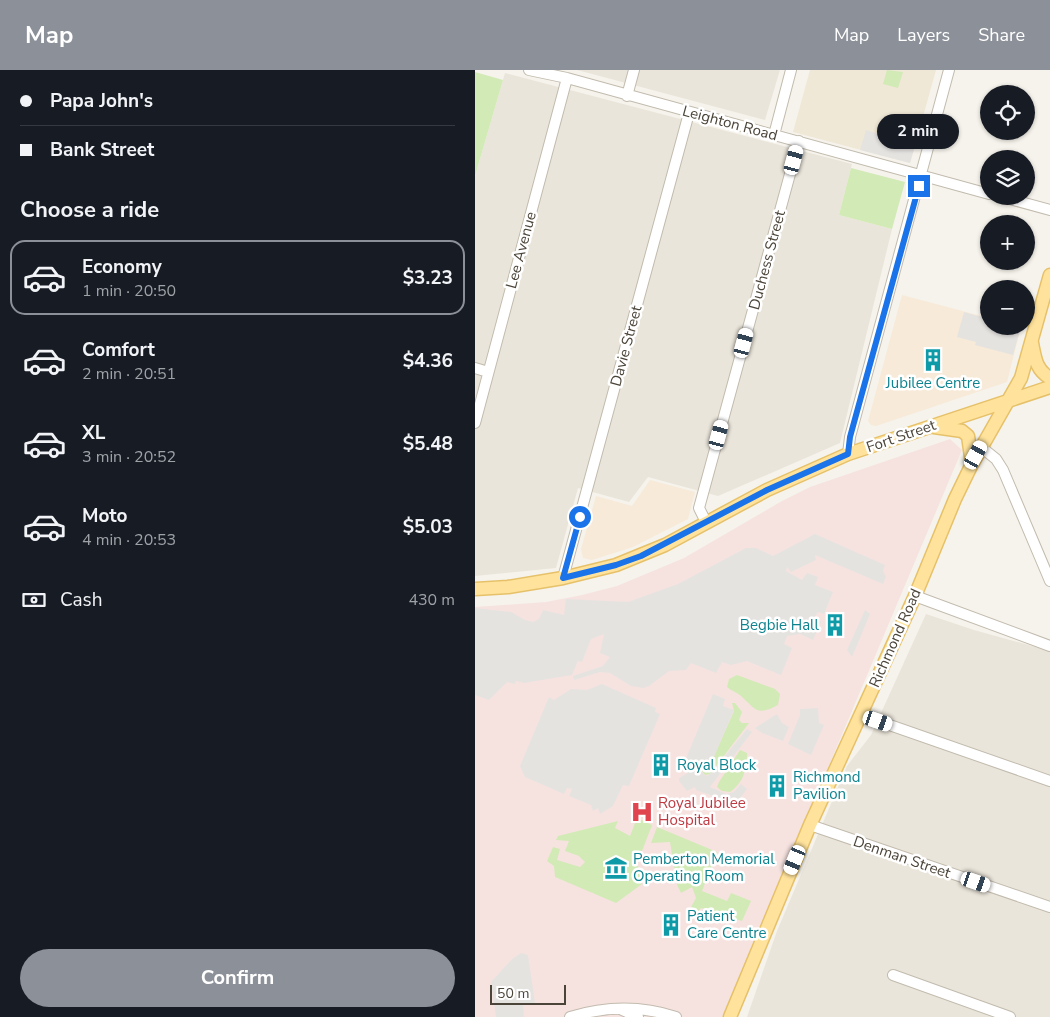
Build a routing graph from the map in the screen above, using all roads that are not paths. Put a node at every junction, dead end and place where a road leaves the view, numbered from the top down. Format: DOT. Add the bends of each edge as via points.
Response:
graph roads {
  1 [pos="529,70"];
  2 [pos="634,70"];
  3 [pos="791,70"];
  4 [pos="949,70"];
  5 [pos="567,78"];
  6 [pos="627,96"];
  7 [pos="689,113"];
  8 [pos="774,135"];
  9 [pos="799,141"];
  10 [pos="921,175"];
  11 [pos="980,191"];
  12 [pos="1032,205"];
  13 [pos="1050,210"];
  14 [pos="1050,275"];
  15 [pos="1032,343"];
  16 [pos="475,368"];
  17 [pos="488,372"];
  18 [pos="1050,378"];
  19 [pos="1050,387"];
  20 [pos="1010,401"];
  21 [pos="475,423"];
  22 [pos="926,427"];
  23 [pos="981,446"];
  24 [pos="848,454"];
  25 [pos="971,464"];
  26 [pos="706,522"];
  27 [pos="563,578"];
  28 [pos="1050,581"];
  29 [pos="475,589"];
  30 [pos="915,596"];
  31 [pos="1050,646"];
  32 [pos="861,715"];
  33 [pos="1050,781"];
  34 [pos="810,825"];
  35 [pos="1050,907"];
  36 [pos="893,975"];
  37 [pos="617,1008"];
  38 [pos="570,1017"];
  39 [pos="637,1017"];
  40 [pos="676,1017"];
  41 [pos="730,1017"];
  42 [pos="1010,1017"];
  1 -- 5 [label="street, Leighton Road"];
  2 -- 6 [label="street"];
  3 -- 8 [label="street"];
  4 -- 10 [label="street"];
  5 -- 6 [label="street, Leighton Road"];
  5 -- 17 [label="street, Lee Avenue"];
  6 -- 7 [label="street, Leighton Road"];
  7 -- 8 [label="street, Leighton Road"];
  7 -- 27 [label="street, Davie Street"];
  8 -- 9 [label="street, Leighton Road"];
  9 -- 10 [label="street, Leighton Road"];
  9 -- 26 [label="street, Duchess Street" via="699,508"];
  10 -- 11 [label="street, Leighton Road"];
  10 -- 24 [label="street"];
  12 -- 13 [label="street"];
  14 -- 15 [label="main road, Richmond Road"];
  15 -- 18 [label="main road" via="1037,365"];
  15 -- 20 [label="main road, Richmond Road"];
  16 -- 17 [label="street"];
  17 -- 21 [label="street, Lee Avenue"];
  19 -- 20 [label="main road, Fort Street"];
  20 -- 22 [label="main road, Fort Street"];
  20 -- 23 [label="main road, Richmond Road"];
  22 -- 24 [label="main road, Fort Street"];
  22 -- 25 [label="main road" via="962,431 971,445"];
  23 -- 25 [label="main road, Richmond Road"];
  23 -- 28 [label="street" via="1003,470"];
  24 -- 26 [label="main road, Fort Street" via="767,490"];
  25 -- 30 [label="main road, Richmond Road"];
  26 -- 27 [label="main road, Fort Street" via="616,565"];
  27 -- 29 [label="main road, Fort Street"];
  30 -- 31 [label="street"];
  30 -- 32 [label="main road, Richmond Road"];
  32 -- 33 [label="street"];
  32 -- 34 [label="main road, Richmond Road"];
  34 -- 35 [label="street, Denman Street"];
  34 -- 41 [label="main road, Richmond Road"];
  36 -- 42 [label="street"];
  37 -- 38 [label="street"];
  37 -- 39 [label="street"];
  37 -- 40 [label="street" via="640,1007"];
}
